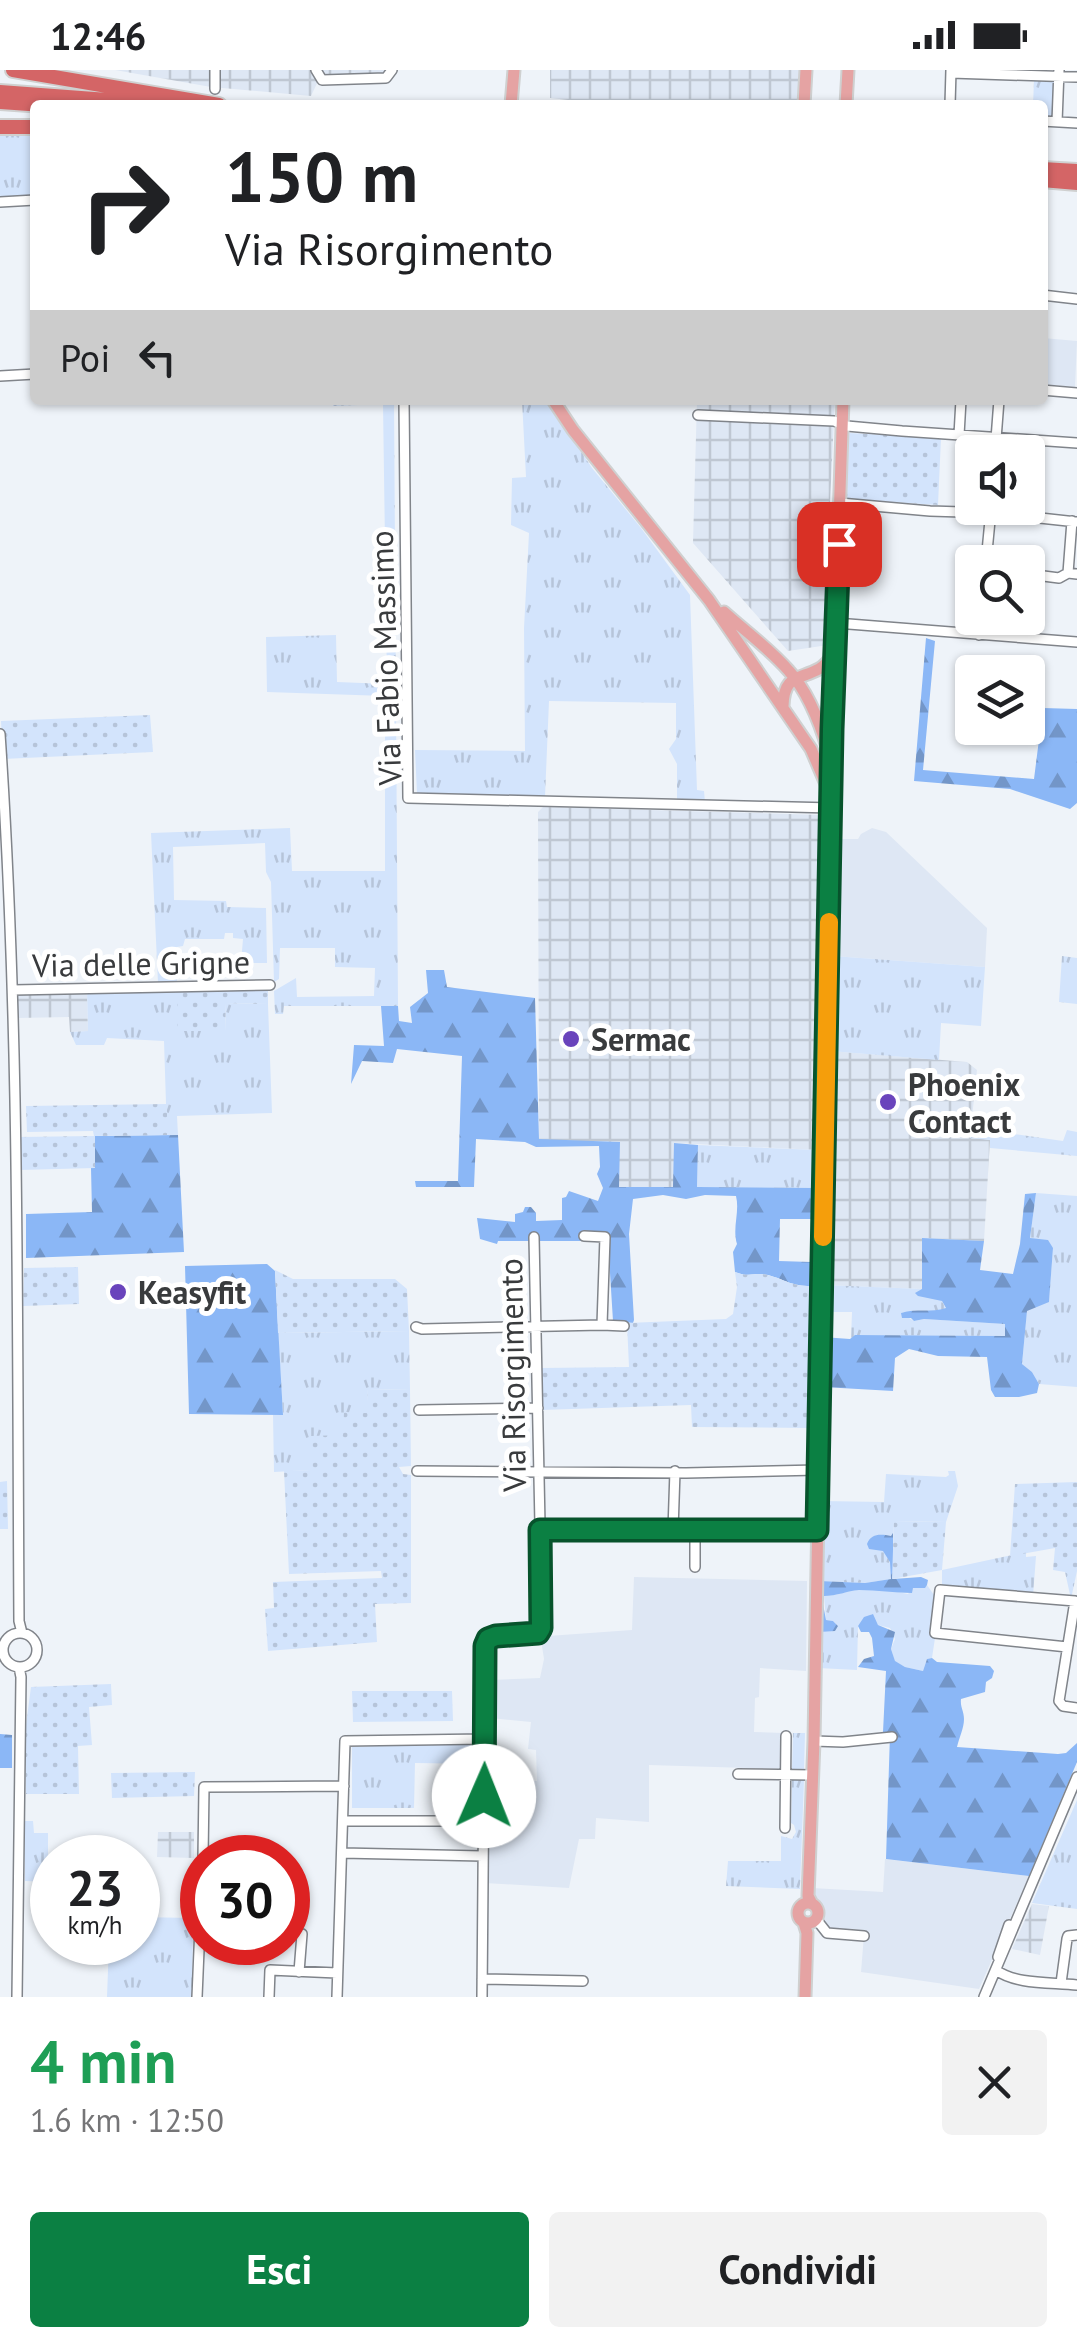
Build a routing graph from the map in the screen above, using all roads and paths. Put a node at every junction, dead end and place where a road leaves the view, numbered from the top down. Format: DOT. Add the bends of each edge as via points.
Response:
graph roads {
  1 [pos="13,70"];
  2 [pos="216,70"];
  3 [pos="316,70"];
  4 [pos="392,70"];
  5 [pos="514,70"];
  6 [pos="806,70"];
  7 [pos="848,70"];
  8 [pos="951,71"];
  9 [pos="1059,73"];
  10 [pos="1077,77"];
  11 [pos="216,89"];
  12 [pos="0,92"];
  13 [pos="108,100"];
  14 [pos="190,100"];
  15 [pos="511,100"];
  16 [pos="804,100"];
  17 [pos="848,100"];
  18 [pos="950,100"];
  19 [pos="0,102"];
  20 [pos="30,104"];
  21 [pos="1048,121"];
  22 [pos="1057,122"];
  23 [pos="1077,124"];
  24 [pos="30,126"];
  25 [pos="0,127"];
  26 [pos="1048,169"];
  27 [pos="1077,171"];
  28 [pos="1048,180"];
  29 [pos="1077,182"];
  30 [pos="30,200"];
  31 [pos="0,202"];
  32 [pos="1048,296"];
  33 [pos="1077,298"];
  34 [pos="30,374"];
  35 [pos="0,376"];
  36 [pos="1048,390"];
  37 [pos="1077,392"];
  38 [pos="404,405"];
  39 [pos="556,405"];
  40 [pos="843,405"];
  41 [pos="961,405"];
  42 [pos="999,405"];
  43 [pos="698,414"];
  44 [pos="842,425"];
  45 [pos="959,435"];
  46 [pos="996,435"];
  47 [pos="1045,442"];
  48 [pos="1077,444"];
  49 [pos="840,503"];
  50 [pos="955,508"];
  51 [pos="1045,517"];
  52 [pos="1075,521"];
  53 [pos="1073,573"];
  54 [pos="1045,576"];
  55 [pos="709,600"];
  56 [pos="836,624"];
  57 [pos="955,632"];
  58 [pos="991,635"];
  59 [pos="1077,642"];
  60 [pos="836,651"];
  61 [pos="794,678"];
  62 [pos="833,694"];
  63 [pos="783,706"];
  64 [pos="791,720"];
  65 [pos="817,721"];
  66 [pos="0,734"];
  67 [pos="831,764"];
  68 [pos="832,804"];
  69 [pos="270,985"];
  70 [pos="13,990"];
  71 [pos="584,1236"];
  72 [pos="534,1237"];
  73 [pos="602,1325"];
  74 [pos="624,1326"];
  75 [pos="416,1327"];
  76 [pos="536,1327"];
  77 [pos="538,1408"];
  78 [pos="419,1410"];
  79 [pos="417,1470"];
  80 [pos="818,1470"];
  81 [pos="539,1471"];
  82 [pos="675,1471"];
  83 [pos="540,1530"];
  84 [pos="672,1530"];
  85 [pos="695,1530"];
  86 [pos="817,1530"];
  87 [pos="694,1567"];
  88 [pos="22,1633"];
  89 [pos="1067,1647"];
  90 [pos="2,1649"];
  91 [pos="19,1667"];
  92 [pos="1077,1708"];
  93 [pos="786,1736"];
  94 [pos="892,1737"];
  95 [pos="484,1738"];
  96 [pos="814,1742"];
  97 [pos="738,1774"];
  98 [pos="785,1775"];
  99 [pos="812,1775"];
  100 [pos="1077,1777"];
  101 [pos="344,1786"];
  102 [pos="344,1821"];
  103 [pos="446,1822"];
  104 [pos="785,1828"];
  105 [pos="203,1835"];
  106 [pos="342,1853"];
  107 [pos="483,1856"];
  108 [pos="812,1927"];
  109 [pos="864,1936"];
  110 [pos="1077,1936"];
  111 [pos="198,1965"];
  112 [pos="300,1965"];
  113 [pos="996,1970"];
  114 [pos="299,1972"];
  115 [pos="338,1973"];
  116 [pos="482,1980"];
  117 [pos="584,1981"];
  118 [pos="1062,1983"];
  119 [pos="1077,1984"];
  120 [pos="17,1997"];
  121 [pos="197,1997"];
  122 [pos="269,1997"];
  123 [pos="337,1997"];
  124 [pos="482,1997"];
  125 [pos="804,1997"];
  126 [pos="984,1997"];
  1 -- 14 [label="highway"];
  2 -- 11 [label="street"];
  3 -- 4 [label="street" via="322,80 386,78"];
  5 -- 15 [label="main road"];
  6 -- 16 [label="main road"];
  7 -- 17 [label="main road"];
  8 -- 9 [label="street"];
  8 -- 18 [label="street"];
  9 -- 10 [label="street"];
  9 -- 22 [label="street"];
  12 -- 13 [label="highway"];
  19 -- 20 [label="highway"];
  21 -- 22 [label="street"];
  22 -- 23 [label="street"];
  24 -- 25 [label="highway"];
  26 -- 27 [label="highway"];
  28 -- 29 [label="highway"];
  30 -- 31 [label="street"];
  32 -- 33 [label="street"];
  34 -- 35 [label="street"];
  36 -- 37 [label="street"];
  38 -- 68 [label="street, Via Fabio Massimo" via="408,798"];
  39 -- 55 [label="main road"];
  40 -- 44 [label="main road"];
  41 -- 45 [label="street"];
  42 -- 46 [label="street"];
  43 -- 44 [label="street"];
  44 -- 45 [label="street"];
  44 -- 49 [label="main road"];
  47 -- 48 [label="street"];
  49 -- 50 [label="street"];
  49 -- 56 [label="main road"];
  51 -- 52 [label="street"];
  52 -- 53 [label="street"];
  53 -- 54 [label="street"];
  55 -- 61 [label="main road"];
  55 -- 63 [label="main road"];
  56 -- 57 [label="street"];
  56 -- 60 [label="main road"];
  58 -- 59 [label="street"];
  60 -- 61 [label="main road" via="819,670"];
  60 -- 62 [label="main road"];
  61 -- 63 [label="main road"];
  61 -- 65 [label="main road"];
  62 -- 65 [label="main road"];
  62 -- 67 [label="main road"];
  63 -- 64 [label="main road"];
  64 -- 65 [label="main road"];
  64 -- 68 [label="main road" via="818,761"];
  65 -- 67 [label="main road"];
  66 -- 70 [label="street"];
  67 -- 68 [label="main road"];
  68 -- 80 [label="main road"];
  69 -- 70 [label="street, Via delle Grigne"];
  70 -- 88 [label="street"];
  71 -- 73 [label="street" via="605,1237"];
  72 -- 76 [label="street, Via Risorgimento"];
  73 -- 74 [label="street"];
  73 -- 76 [label="street"];
  75 -- 76 [label="street"];
  76 -- 77 [label="street, Via Risorgimento"];
  77 -- 78 [label="street"];
  77 -- 81 [label="street, Via Risorgimento"];
  79 -- 81 [label="street"];
  80 -- 82 [label="street"];
  80 -- 86 [label="main road"];
  81 -- 82 [label="street"];
  81 -- 83 [label="street, Via Risorgimento"];
  82 -- 84 [label="street"];
  83 -- 84 [label="street"];
  83 -- 95 [label="street, Via Risorgimento" via="541,1628 488,1639"];
  84 -- 85 [label="street"];
  85 -- 86 [label="street"];
  85 -- 87 [label="street"];
  86 -- 96 [label="main road"];
  88 -- 90 [label="street" via="11,1635"];
  88 -- 91 [label="street" via="37,1649 32,1662"];
  89 -- 89 [label="street" via="1075,1602 940,1590 935,1632"];
  89 -- 92 [label="street" via="1059,1701"];
  90 -- 91 [label="street"];
  91 -- 120 [label="street"];
  93 -- 98 [label="street"];
  94 -- 96 [label="street"];
  95 -- 101 [label="street" via="345,1740"];
  95 -- 107 [label="street"];
  96 -- 99 [label="main road"];
  97 -- 98 [label="street"];
  98 -- 99 [label="street"];
  98 -- 104 [label="street"];
  99 -- 108 [label="main road" via="807,1902 798,1914"];
  100 -- 113 [label="street" via="1004,1938"];
  101 -- 102 [label="street"];
  101 -- 105 [label="street" via="204,1787"];
  102 -- 103 [label="street"];
  102 -- 106 [label="street"];
  106 -- 107 [label="street"];
  106 -- 115 [label="street"];
  107 -- 116 [label="street"];
  108 -- 109 [label="street"];
  108 -- 125 [label="main road"];
  110 -- 118 [label="street" via="1067,1939"];
  111 -- 121 [label="street"];
  112 -- 114 [label="street"];
  113 -- 118 [label="street"];
  113 -- 126 [label="street"];
  114 -- 115 [label="street"];
  114 -- 122 [label="street" via="270,1970"];
  115 -- 123 [label="street"];
  116 -- 117 [label="street"];
  116 -- 124 [label="street"];
  118 -- 119 [label="street"];
}
